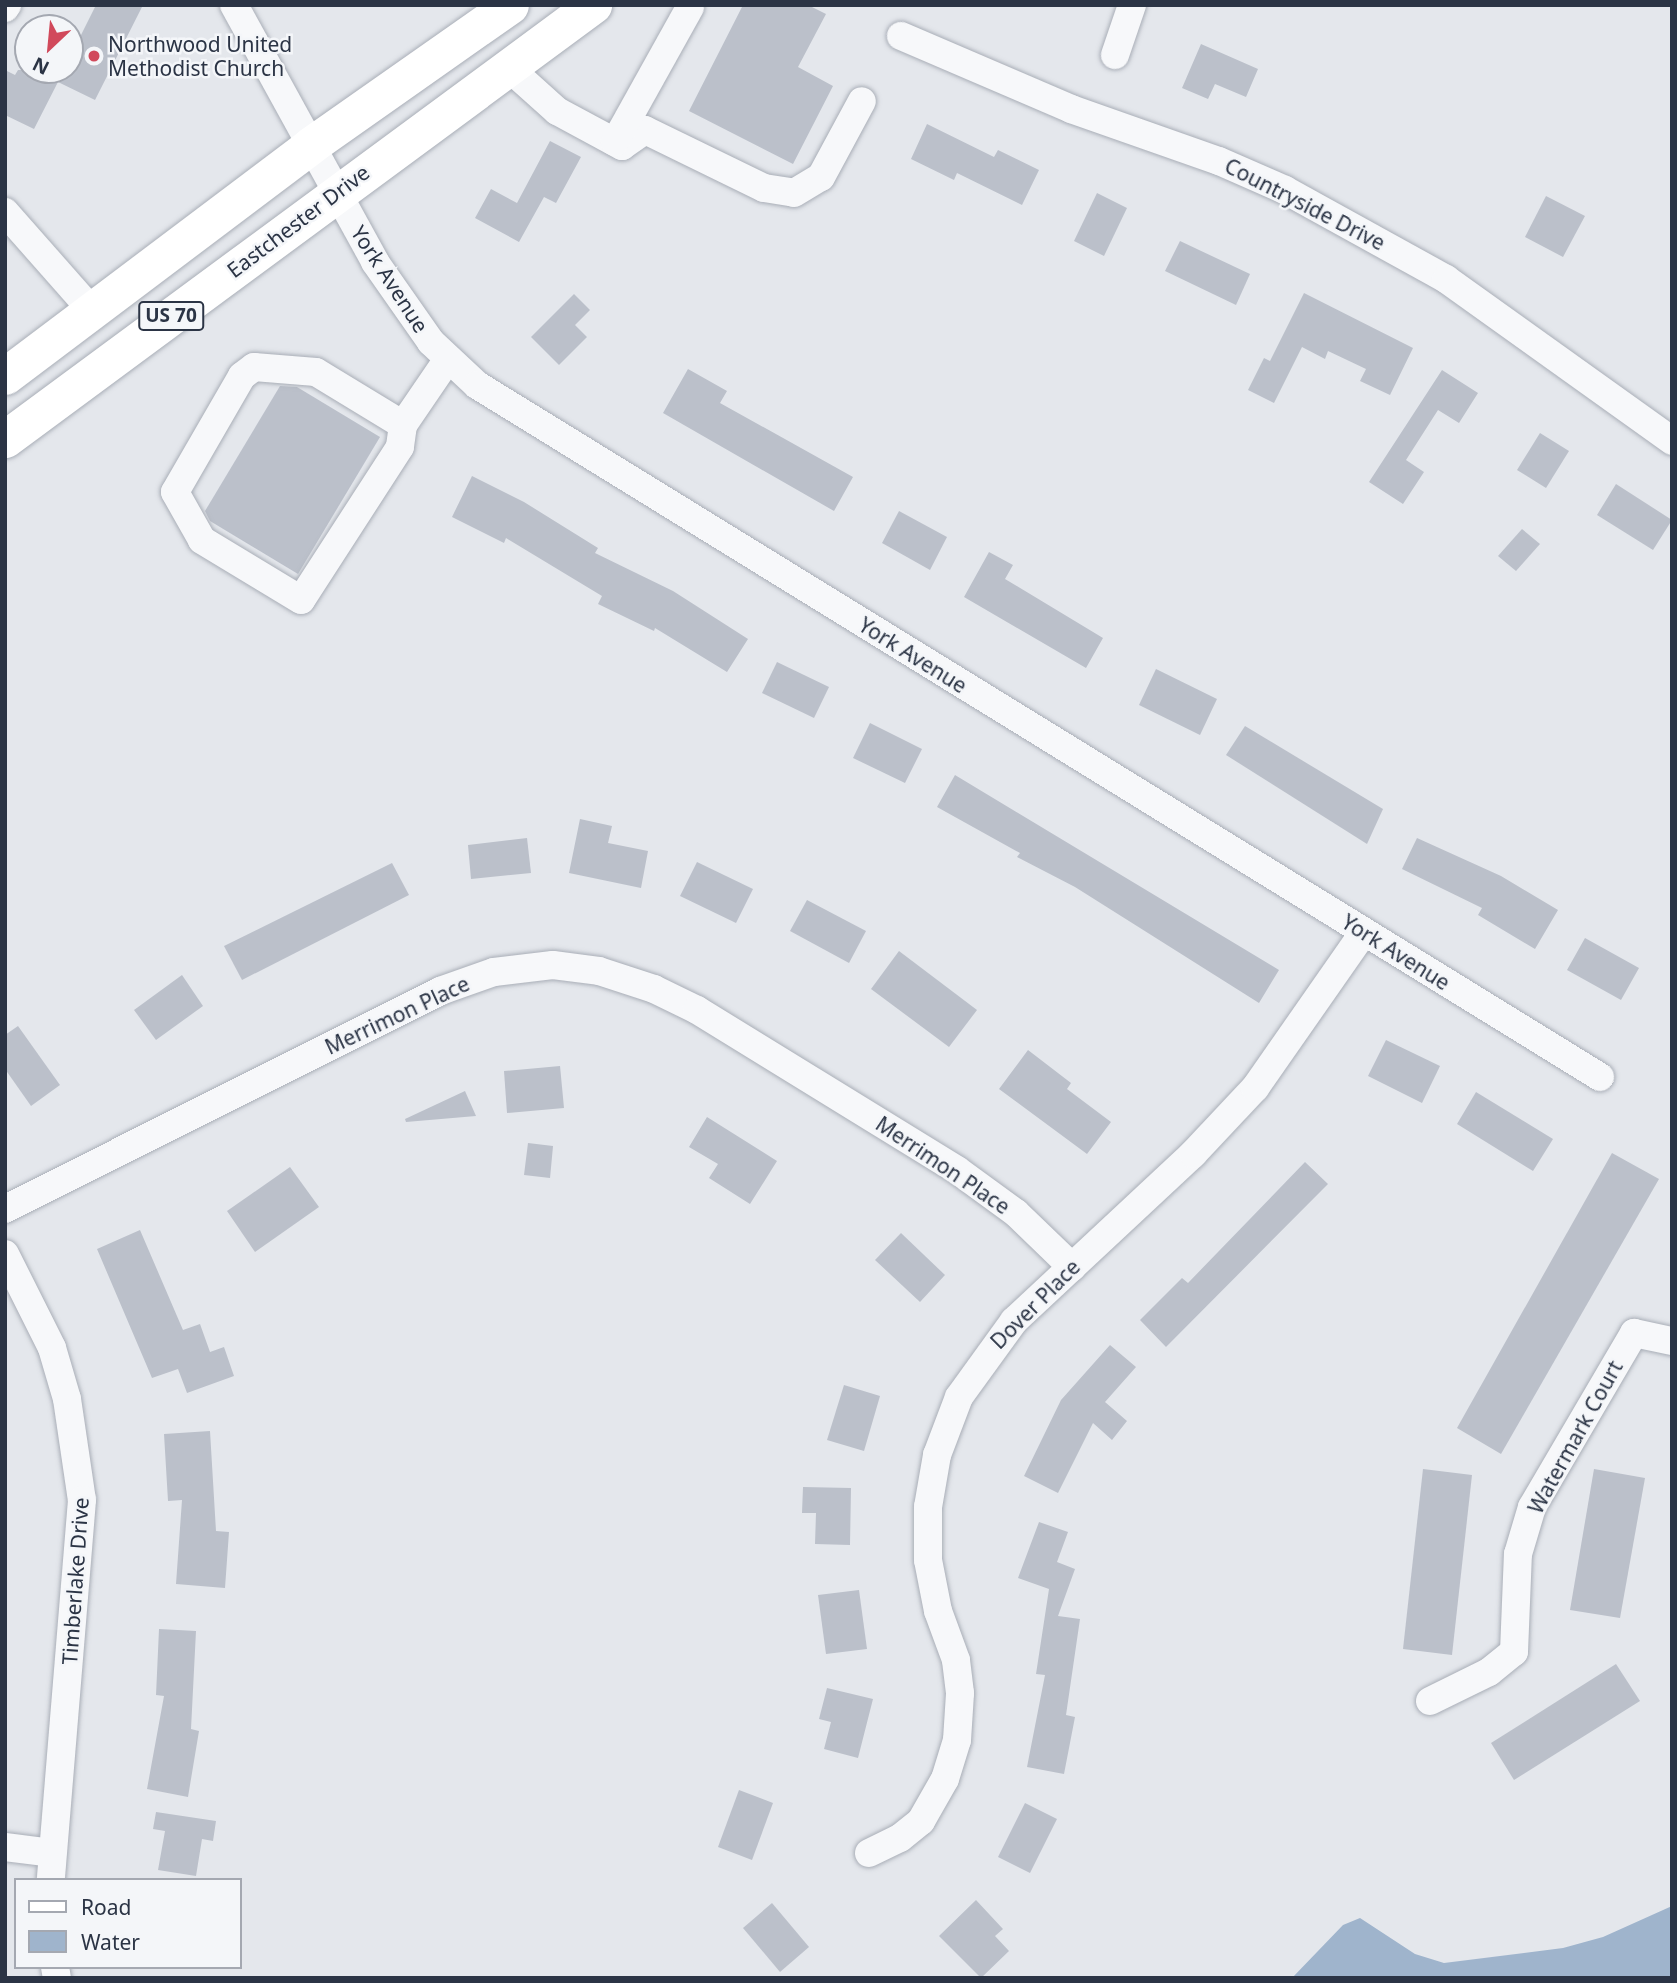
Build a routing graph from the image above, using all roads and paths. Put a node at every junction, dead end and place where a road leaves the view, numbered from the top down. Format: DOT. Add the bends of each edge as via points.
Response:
graph roads {
  1 [pos="510,5"];
  2 [pos="593,5"];
  3 [pos="1132,5"];
  4 [pos="690,7"];
  5 [pos="248,11"];
  6 [pos="901,36"];
  7 [pos="1115,55"];
  8 [pos="508,67"];
  9 [pos="862,101"];
  10 [pos="615,142"];
  11 [pos="311,145"];
  12 [pos="336,192"];
  13 [pos="5,212"];
  14 [pos="93,313"];
  15 [pos="448,359"];
  16 [pos="5,376"];
  17 [pos="403,425"];
  18 [pos="5,439"];
  19 [pos="1672,441"];
  20 [pos="1364,932"];
  21 [pos="1600,1077"];
  22 [pos="5,1209"];
  23 [pos="5,1254"];
  24 [pos="1072,1267"];
  25 [pos="1669,1334"];
  26 [pos="1430,1701"];
  27 [pos="5,1847"];
  28 [pos="869,1853"];
  29 [pos="52,1866"];
  1 -- 11 [label="main road, US 70"];
  2 -- 8 [label="main road, Eastchester Drive / US 70"];
  3 -- 7 [label="street"];
  4 -- 10 [label="street"];
  5 -- 11 [label="street, York Avenue"];
  6 -- 19 [label="street, Countryside Drive" via="1071,109 1219,161 1284,190 1446,279"];
  8 -- 10 [label="street" via="547,104"];
  8 -- 12 [label="main road, Eastchester Drive / US 70"];
  9 -- 10 [label="street" via="821,177 794,193 764,188 645,130 622,146"];
  11 -- 12 [label="street, York Avenue"];
  11 -- 14 [label="main road, US 70"];
  12 -- 15 [label="street, York Avenue" via="411,318"];
  12 -- 18 [label="main road, Eastchester Drive / US 70"];
  13 -- 14 [label="street"];
  14 -- 16 [label="main road, US 70"];
  15 -- 17 [label="street"];
  15 -- 20 [label="street, York Avenue" via="510,407"];
  17 -- 17 [label="street" via="316,372 254,367 242,376 175,492 202,540 301,600 400,447"];
  20 -- 21 [label="street, York Avenue"];
  20 -- 24 [label="street, Dover Place" via="1255,1088 1194,1154"];
  22 -- 24 [label="street, Merrimon Place" via="440,991 494,972 553,965 599,971 654,989 697,1010 957,1170 1016,1213"];
  23 -- 29 [label="street, Timberlake Drive" via="56,1361 78,1450 82,1500"];
  24 -- 28 [label="street, Dover Place" via="987,1352 959,1397 937,1455 928,1507 928,1560 938,1611 956,1660 961,1700 957,1740 945,1779 921,1821 900,1839"];
  25 -- 26 [label="street, Watermark Court" via="1634,1333 1532,1507 1518,1554 1514,1652 1489,1672"];
  27 -- 29 [label="street"];
}
